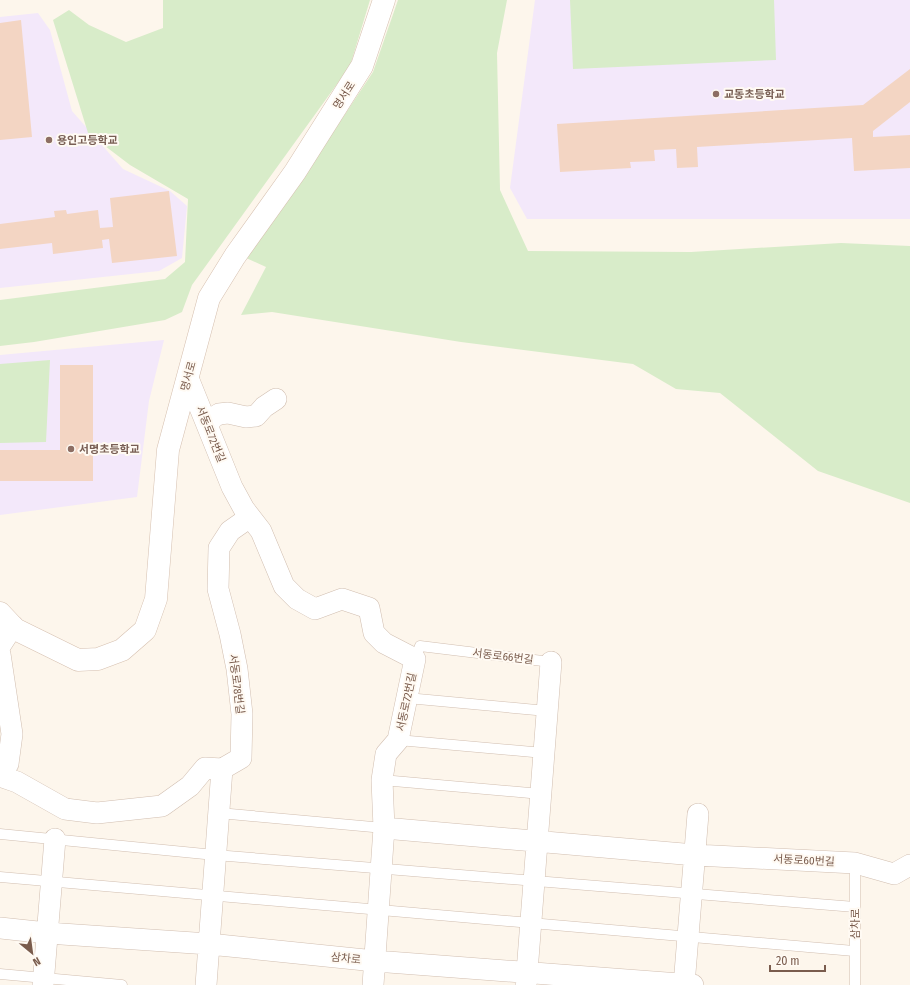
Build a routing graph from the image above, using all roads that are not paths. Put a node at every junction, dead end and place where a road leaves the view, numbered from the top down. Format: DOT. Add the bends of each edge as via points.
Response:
graph roads {
  1 [pos="384,0"];
  2 [pos="188,378"];
  3 [pos="276,399"];
  4 [pos="206,422"];
  5 [pos="250,517"];
  6 [pos="6,620"];
  7 [pos="0,646"];
  8 [pos="0,654"];
  9 [pos="415,659"];
  10 [pos="551,662"];
  11 [pos="407,698"];
  12 [pos="547,711"];
  13 [pos="398,740"];
  14 [pos="544,753"];
  15 [pos="0,762"];
  16 [pos="222,769"];
  17 [pos="0,776"];
  18 [pos="382,780"];
  19 [pos="541,794"];
  20 [pos="218,813"];
  21 [pos="698,814"];
  22 [pos="384,828"];
  23 [pos="0,834"];
  24 [pos="54,839"];
  25 [pos="537,842"];
  26 [pos="215,855"];
  27 [pos="695,855"];
  28 [pos="855,863"];
  29 [pos="910,865"];
  30 [pos="381,868"];
  31 [pos="0,877"];
  32 [pos="534,880"];
  33 [pos="51,881"];
  34 [pos="692,894"];
  35 [pos="213,896"];
  36 [pos="855,907"];
  37 [pos="378,910"];
  38 [pos="531,924"];
  39 [pos="0,928"];
  40 [pos="48,933"];
  41 [pos="688,937"];
  42 [pos="209,944"];
  43 [pos="854,951"];
  44 [pos="375,961"];
  45 [pos="0,974"];
  46 [pos="526,979"];
  47 [pos="44,982"];
  48 [pos="122,985"];
  49 [pos="206,985"];
  50 [pos="373,985"];
  51 [pos="687,985"];
  52 [pos="855,985"];
  1 -- 2 [label="street, 명서로" via="362,66 295,172 235,256 210,298"];
  2 -- 4 [label="street, 서동로72번길"];
  2 -- 6 [label="street, 명서로" via="168,450 156,599 145,630 122,650 98,659 78,660 15,629"];
  3 -- 4 [label="street" via="256,416 219,414"];
  4 -- 5 [label="street, 서동로72번길" via="232,487"];
  5 -- 9 [label="street, 서동로72번길" via="261,531 284,586 297,599 315,609 342,599 369,608 374,633 384,642"];
  5 -- 16 [label="street, 서동로78번길" via="230,531 218,548 218,589 230,634 242,714 241,758"];
  6 -- 7 [label="street"];
  8 -- 15 [label="street" via="12,734 8,764"];
  9 -- 10 [label="lane, 서동로66번길" via="420,646"];
  9 -- 11 [label="street, 서동로72번길"];
  10 -- 12 [label="street, 서동로66번길"];
  11 -- 12 [label="lane"];
  11 -- 13 [label="street, 서동로72번길"];
  12 -- 14 [label="street, 서동로66번길"];
  13 -- 14 [label="lane"];
  13 -- 18 [label="street, 서동로72번길" via="386,754"];
  14 -- 19 [label="street, 서동로66번길"];
  16 -- 17 [label="street" via="205,768 190,786 162,806 97,814 65,808 17,782"];
  16 -- 20 [label="street"];
  18 -- 19 [label="lane"];
  18 -- 22 [label="street, 서동로72번길"];
  19 -- 25 [label="street, 서동로66번길"];
  20 -- 22 [label="lane"];
  20 -- 26 [label="street"];
  21 -- 27 [label="street"];
  22 -- 25 [label="street"];
  22 -- 30 [label="street, 서동로72번길"];
  23 -- 24 [label="lane"];
  24 -- 26 [label="lane"];
  24 -- 33 [label="street"];
  25 -- 27 [label="street, 서동로60번길"];
  25 -- 32 [label="street, 서동로66번길"];
  26 -- 30 [label="lane"];
  26 -- 35 [label="street"];
  27 -- 28 [label="street, 서동로60번길"];
  27 -- 34 [label="street"];
  28 -- 29 [label="street, 서동로60번길" via="894,874"];
  28 -- 36 [label="lane, 삼차로"];
  30 -- 32 [label="lane"];
  30 -- 37 [label="street, 서동로72번길"];
  31 -- 33 [label="lane"];
  32 -- 34 [label="lane"];
  32 -- 38 [label="street, 서동로66번길"];
  33 -- 35 [label="lane"];
  33 -- 40 [label="street"];
  34 -- 36 [label="lane"];
  34 -- 41 [label="street"];
  35 -- 37 [label="lane"];
  35 -- 42 [label="street"];
  36 -- 43 [label="lane, 삼차로"];
  37 -- 38 [label="lane"];
  37 -- 44 [label="street, 서동로72번길"];
  38 -- 41 [label="lane"];
  38 -- 46 [label="street, 서동로66번길"];
  39 -- 40 [label="street, 삼차로"];
  40 -- 42 [label="street, 삼차로"];
  40 -- 47 [label="street"];
  41 -- 43 [label="lane"];
  41 -- 51 [label="street"];
  42 -- 44 [label="street, 삼차로"];
  42 -- 49 [label="street"];
  43 -- 52 [label="lane, 삼차로"];
  44 -- 46 [label="street, 삼차로"];
  44 -- 50 [label="street, 서동로72번길"];
  45 -- 47 [label="lane"];
  46 -- 51 [label="street, 삼차로"];
  47 -- 48 [label="lane"];
}
